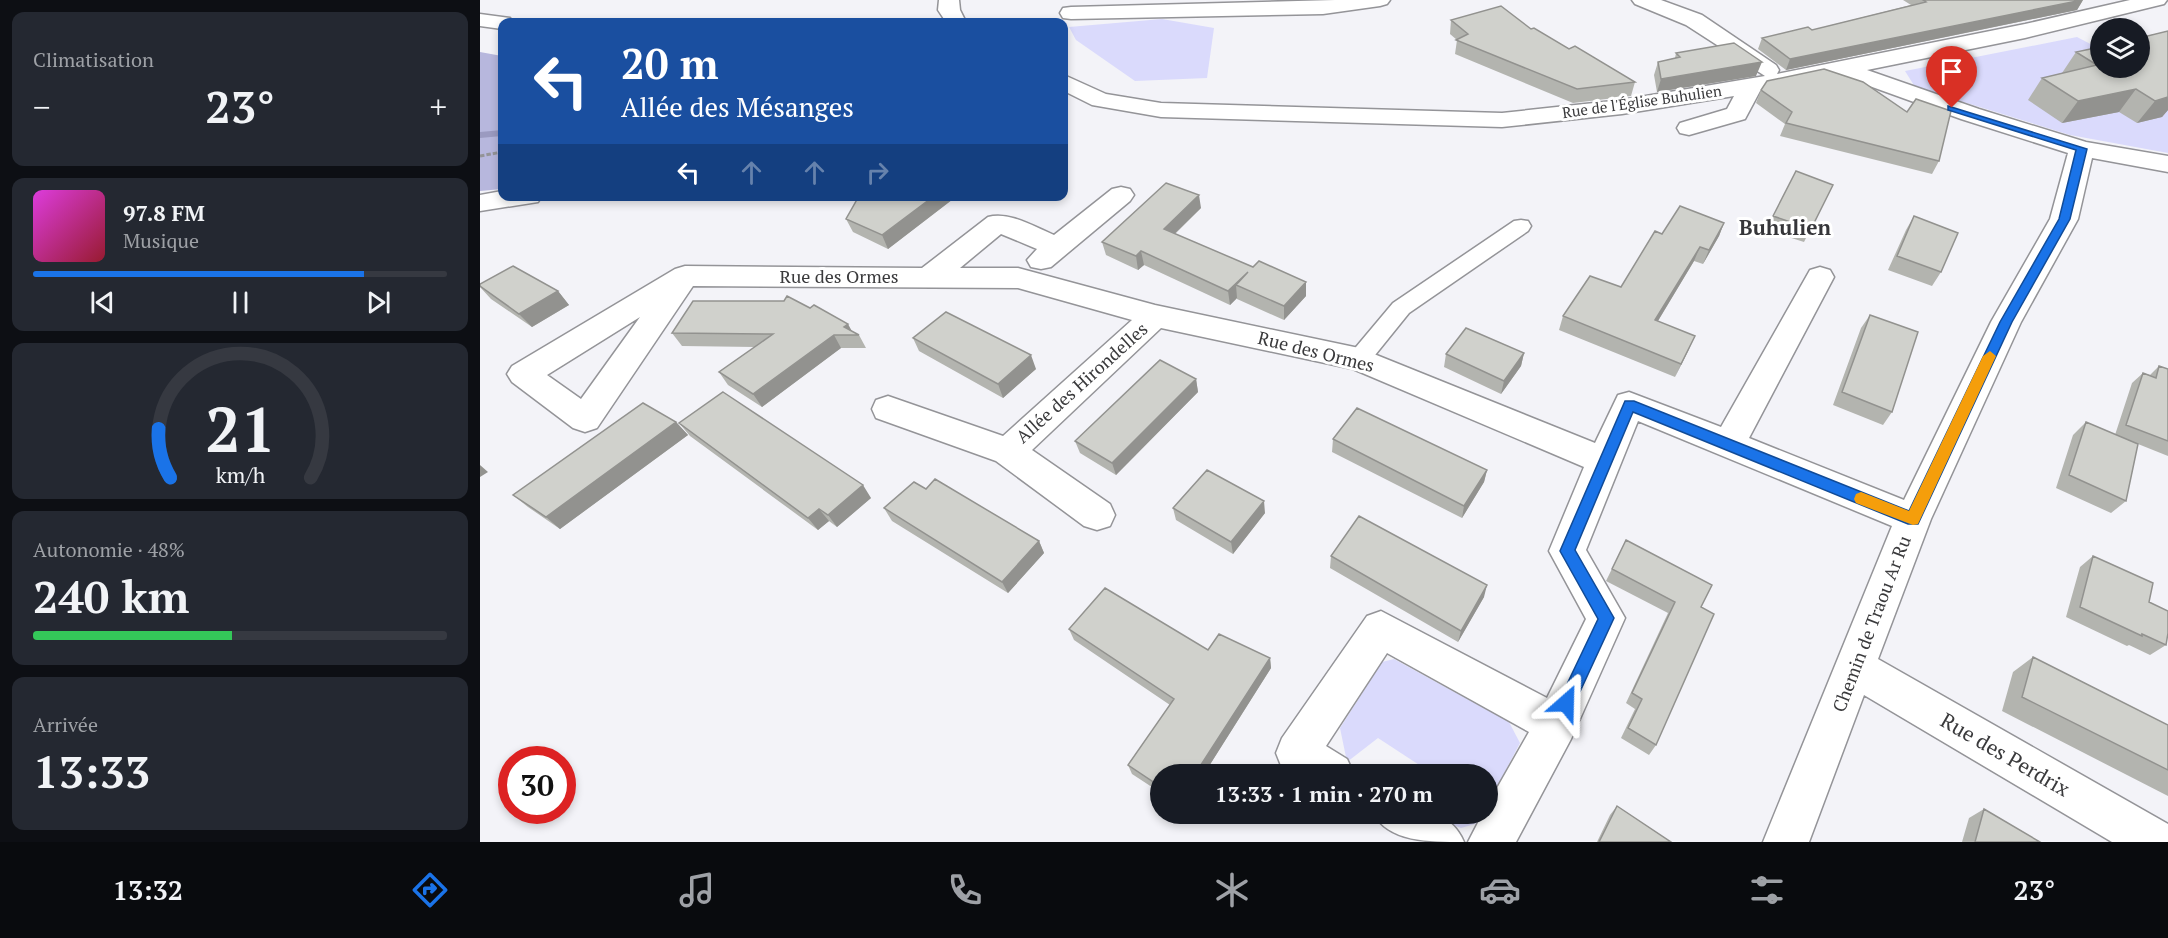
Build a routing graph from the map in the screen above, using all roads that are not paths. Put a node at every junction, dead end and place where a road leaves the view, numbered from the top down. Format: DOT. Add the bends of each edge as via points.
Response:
graph roads {
  1 [pos="949,0"];
  2 [pos="1380,0"];
  3 [pos="1642,0"];
  4 [pos="2157,0"];
  5 [pos="1071,13"];
  6 [pos="954,18"];
  7 [pos="480,20"];
  8 [pos="498,22"];
  9 [pos="1841,69"];
  10 [pos="1780,80"];
  11 [pos="1068,84"];
  12 [pos="1751,86"];
  13 [pos="1119,105"];
  14 [pos="1068,109"];
  15 [pos="1689,128"];
  16 [pos="2082,149"];
  17 [pos="2168,164"];
  18 [pos="1121,195"];
  19 [pos="498,200"];
  20 [pos="480,203"];
  21 [pos="1521,226"];
  22 [pos="1057,246"];
  23 [pos="685,276"];
  24 [pos="1820,277"];
  25 [pos="927,278"];
  26 [pos="1018,278"];
  27 [pos="1155,316"];
  28 [pos="1359,359"];
  29 [pos="888,409"];
  30 [pos="1728,445"];
  31 [pos="1008,451"];
  32 [pos="1604,460"];
  33 [pos="1097,515"];
  34 [pos="1913,519"];
  35 [pos="1855,668"];
  36 [pos="1556,725"];
  37 [pos="1315,764"];
  38 [pos="1412,824"];
  39 [pos="1441,842"];
  40 [pos="1491,842"];
  41 [pos="1786,842"];
  42 [pos="2155,842"];
  1 -- 6 [label="main road"];
  2 -- 5 [label="main road" via="1323,8"];
  3 -- 10 [label="main road" via="1715,32"];
  4 -- 9 [label="main road, Rue de l'Église Buhulien"];
  7 -- 8 [label="main road"];
  9 -- 10 [label="main road, Rue de l'Église Buhulien"];
  9 -- 16 [label="main road"];
  10 -- 12 [label="main road, Rue de l'Église Buhulien"];
  11 -- 13 [label="main road, Rue de l'Église Buhulien"];
  12 -- 13 [label="main road, Rue de l'Église Buhulien" via="1622,108 1502,120 1233,114"];
  12 -- 15 [label="main road" via="1736,114"];
  13 -- 14 [label="main road, Rue de l'Église Buhulien"];
  16 -- 17 [label="main road"];
  16 -- 34 [label="main road, Chemin de Traou Ar Ru" via="2064,219 2006,322"];
  18 -- 22 [label="main road"];
  19 -- 20 [label="main road"];
  21 -- 28 [label="street" via="1401,308"];
  22 -- 25 [label="main road" via="998,223"];
  22 -- 26 [label="main road"];
  23 -- 23 [label="main road" via="543,362 523,374 585,419"];
  23 -- 25 [label="main road, Rue des Ormes"];
  24 -- 30 [label="main road"];
  25 -- 26 [label="main road, Rue des Ormes"];
  26 -- 27 [label="main road, Rue des Ormes"];
  27 -- 28 [label="main road, Rue des Ormes"];
  27 -- 31 [label="main road, Allée des Hirondelles"];
  28 -- 32 [label="main road, Rue des Ormes"];
  29 -- 31 [label="main road, Allée des Hirondelles"];
  30 -- 32 [label="main road" via="1629,404"];
  30 -- 34 [label="main road"];
  31 -- 33 [label="main road, Allée des Hirondelles"];
  32 -- 36 [label="main road" via="1567,551 1606,618"];
  34 -- 35 [label="main road, Chemin de Traou Ar Ru"];
  35 -- 41 [label="main road, Chemin de Traou Ar Ru"];
  35 -- 42 [label="main road, Rue des Perdrix"];
  36 -- 37 [label="main road" via="1381,629 1297,753"];
  36 -- 40 [label="main road"];
  38 -- 39 [label="main road"];
}
